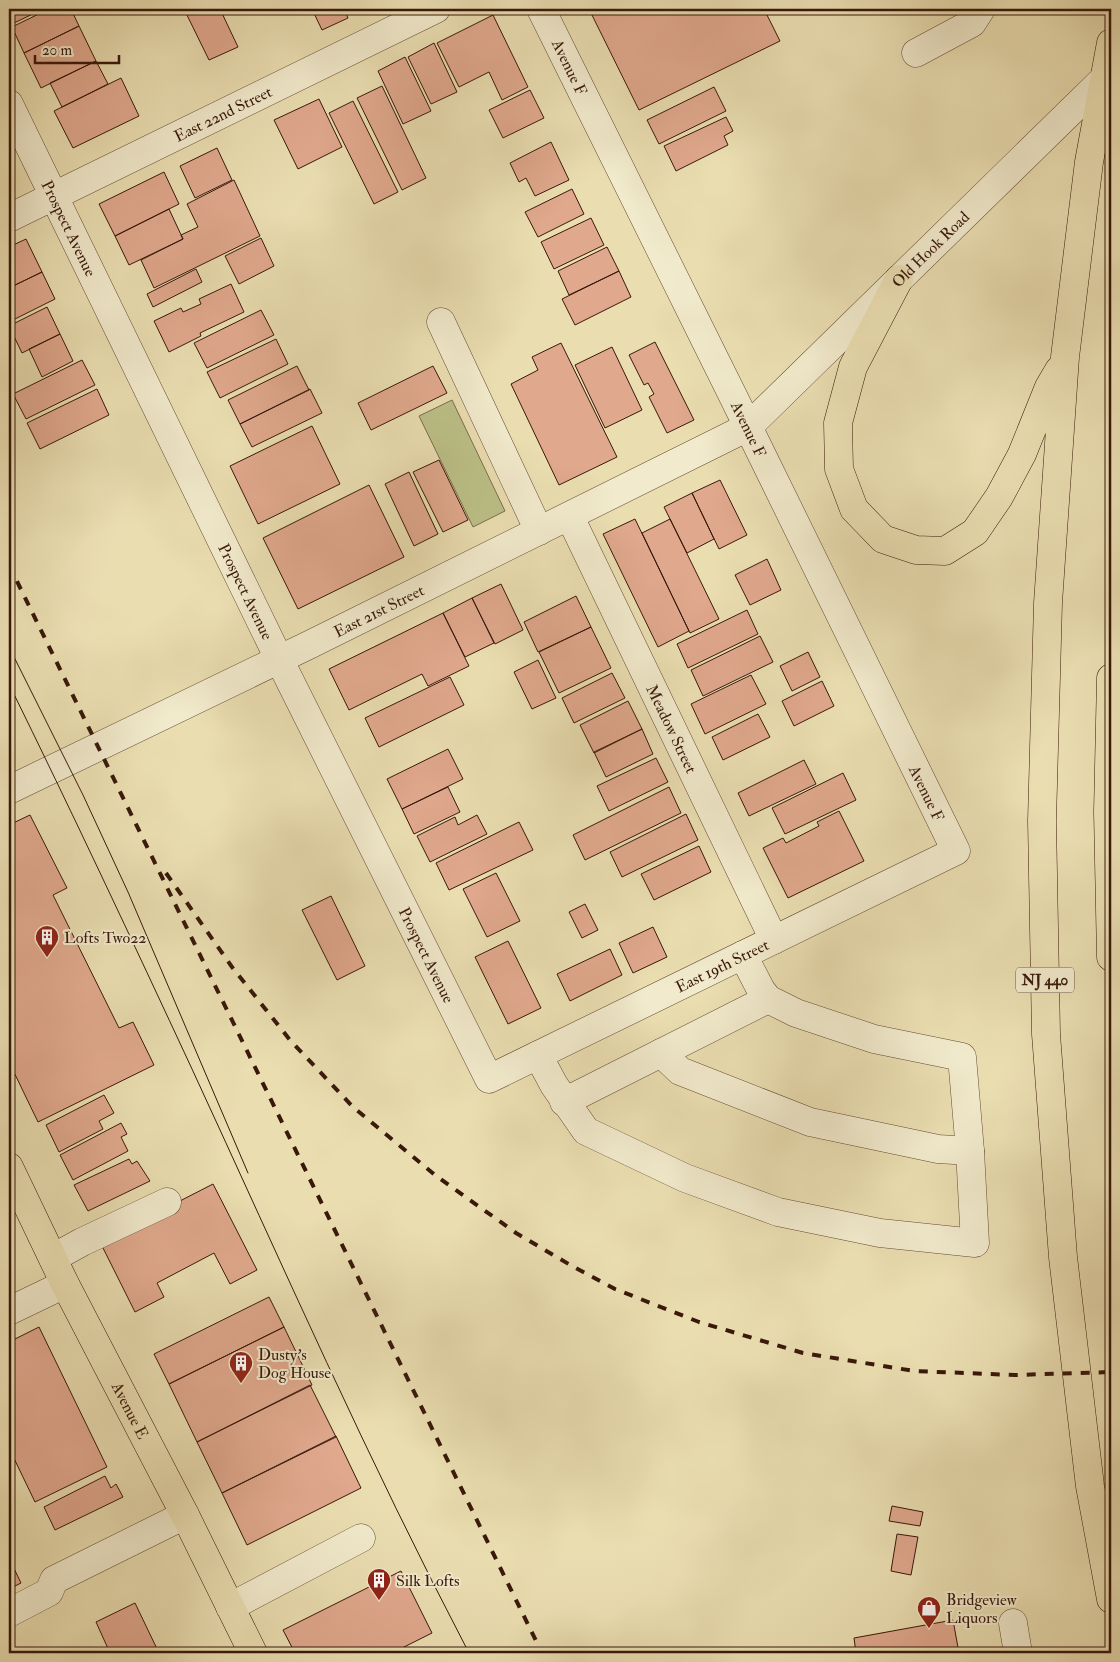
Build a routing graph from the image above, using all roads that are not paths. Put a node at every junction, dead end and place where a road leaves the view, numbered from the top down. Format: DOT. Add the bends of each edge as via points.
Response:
graph roads {
  1 [pos="436,9"];
  2 [pos="541,9"];
  3 [pos="981,9"];
  4 [pos="1111,42"];
  5 [pos="916,53"];
  6 [pos="1108,74"];
  7 [pos="9,104"];
  8 [pos="52,196"];
  9 [pos="9,218"];
  10 [pos="899,278"];
  11 [pos="441,322"];
  12 [pos="1065,358"];
  13 [pos="748,427"];
  14 [pos="570,517"];
  15 [pos="539,530"];
  16 [pos="279,659"];
  17 [pos="1111,678"];
  18 [pos="1110,773"];
  19 [pos="9,790"];
  20 [pos="956,851"];
  21 [pos="774,940"];
  22 [pos="743,955"];
  23 [pos="1111,957"];
  24 [pos="768,999"];
  25 [pos="661,1053"];
  26 [pos="538,1055"];
  27 [pos="489,1079"];
  28 [pos="564,1102"];
  29 [pos="970,1151"];
  30 [pos="9,1167"];
  31 [pos="167,1202"];
  32 [pos="53,1258"];
  33 [pos="65,1284"];
  34 [pos="9,1311"];
  35 [pos="185,1515"];
  36 [pos="361,1538"];
  37 [pos="1111,1599"];
  38 [pos="230,1606"];
  39 [pos="9,1613"];
  40 [pos="1013,1623"];
  41 [pos="253,1653"];
  42 [pos="1018,1653"];
  1 -- 8 [label="street, East 22nd Street"];
  2 -- 13 [label="street, Avenue F"];
  3 -- 5 [label="street" via="972,23"];
  4 -- 6 [label="main road, NJ 440"];
  6 -- 10 [label="street, Old Hook Road"];
  6 -- 12 [label="main road, NJ 440" via="1089,162"];
  7 -- 8 [label="street, Prospect Avenue"];
  8 -- 9 [label="street, East 22nd Street"];
  8 -- 16 [label="street, Prospect Avenue"];
  10 -- 12 [label="main road" via="853,367 838,423 839,469 854,509 883,539 916,550 945,552 976,532 1000,497 1022,454 1049,387"];
  10 -- 13 [label="street, Old Hook Road"];
  11 -- 15 [label="street"];
  12 -- 37 [label="main road, NJ 440" via="1048,603 1042,821 1046,1034 1063,1257 1090,1486"];
  13 -- 14 [label="street, East 21st Street"];
  13 -- 20 [label="street, Avenue F"];
  14 -- 15 [label="street, East 21st Street"];
  14 -- 21 [label="street, Meadow Street"];
  15 -- 16 [label="street, East 21st Street"];
  16 -- 19 [label="street, East 21st Street"];
  16 -- 27 [label="street, Prospect Avenue"];
  17 -- 18 [label="main road"];
  18 -- 23 [label="main road"];
  20 -- 21 [label="street, East 19th Street"];
  21 -- 22 [label="street, East 19th Street"];
  22 -- 24 [label="street"];
  22 -- 26 [label="street, East 19th Street"];
  24 -- 25 [label="street"];
  24 -- 29 [label="street" via="874,1039 962,1057"];
  25 -- 28 [label="street"];
  25 -- 29 [label="street" via="680,1070 810,1122 938,1149"];
  26 -- 27 [label="street, East 19th Street"];
  26 -- 28 [label="street"];
  28 -- 29 [label="street" via="586,1131 685,1178 778,1212 880,1233 975,1244"];
  30 -- 32 [label="main road, Avenue E"];
  31 -- 32 [label="street"];
  32 -- 33 [label="main road, Avenue E"];
  33 -- 34 [label="street"];
  33 -- 35 [label="main road, Avenue E"];
  35 -- 38 [label="main road, Avenue E"];
  35 -- 39 [label="street" via="54,1580 49,1592"];
  36 -- 38 [label="street"];
  38 -- 41 [label="main road, Avenue E"];
  40 -- 42 [label="street"];
}
